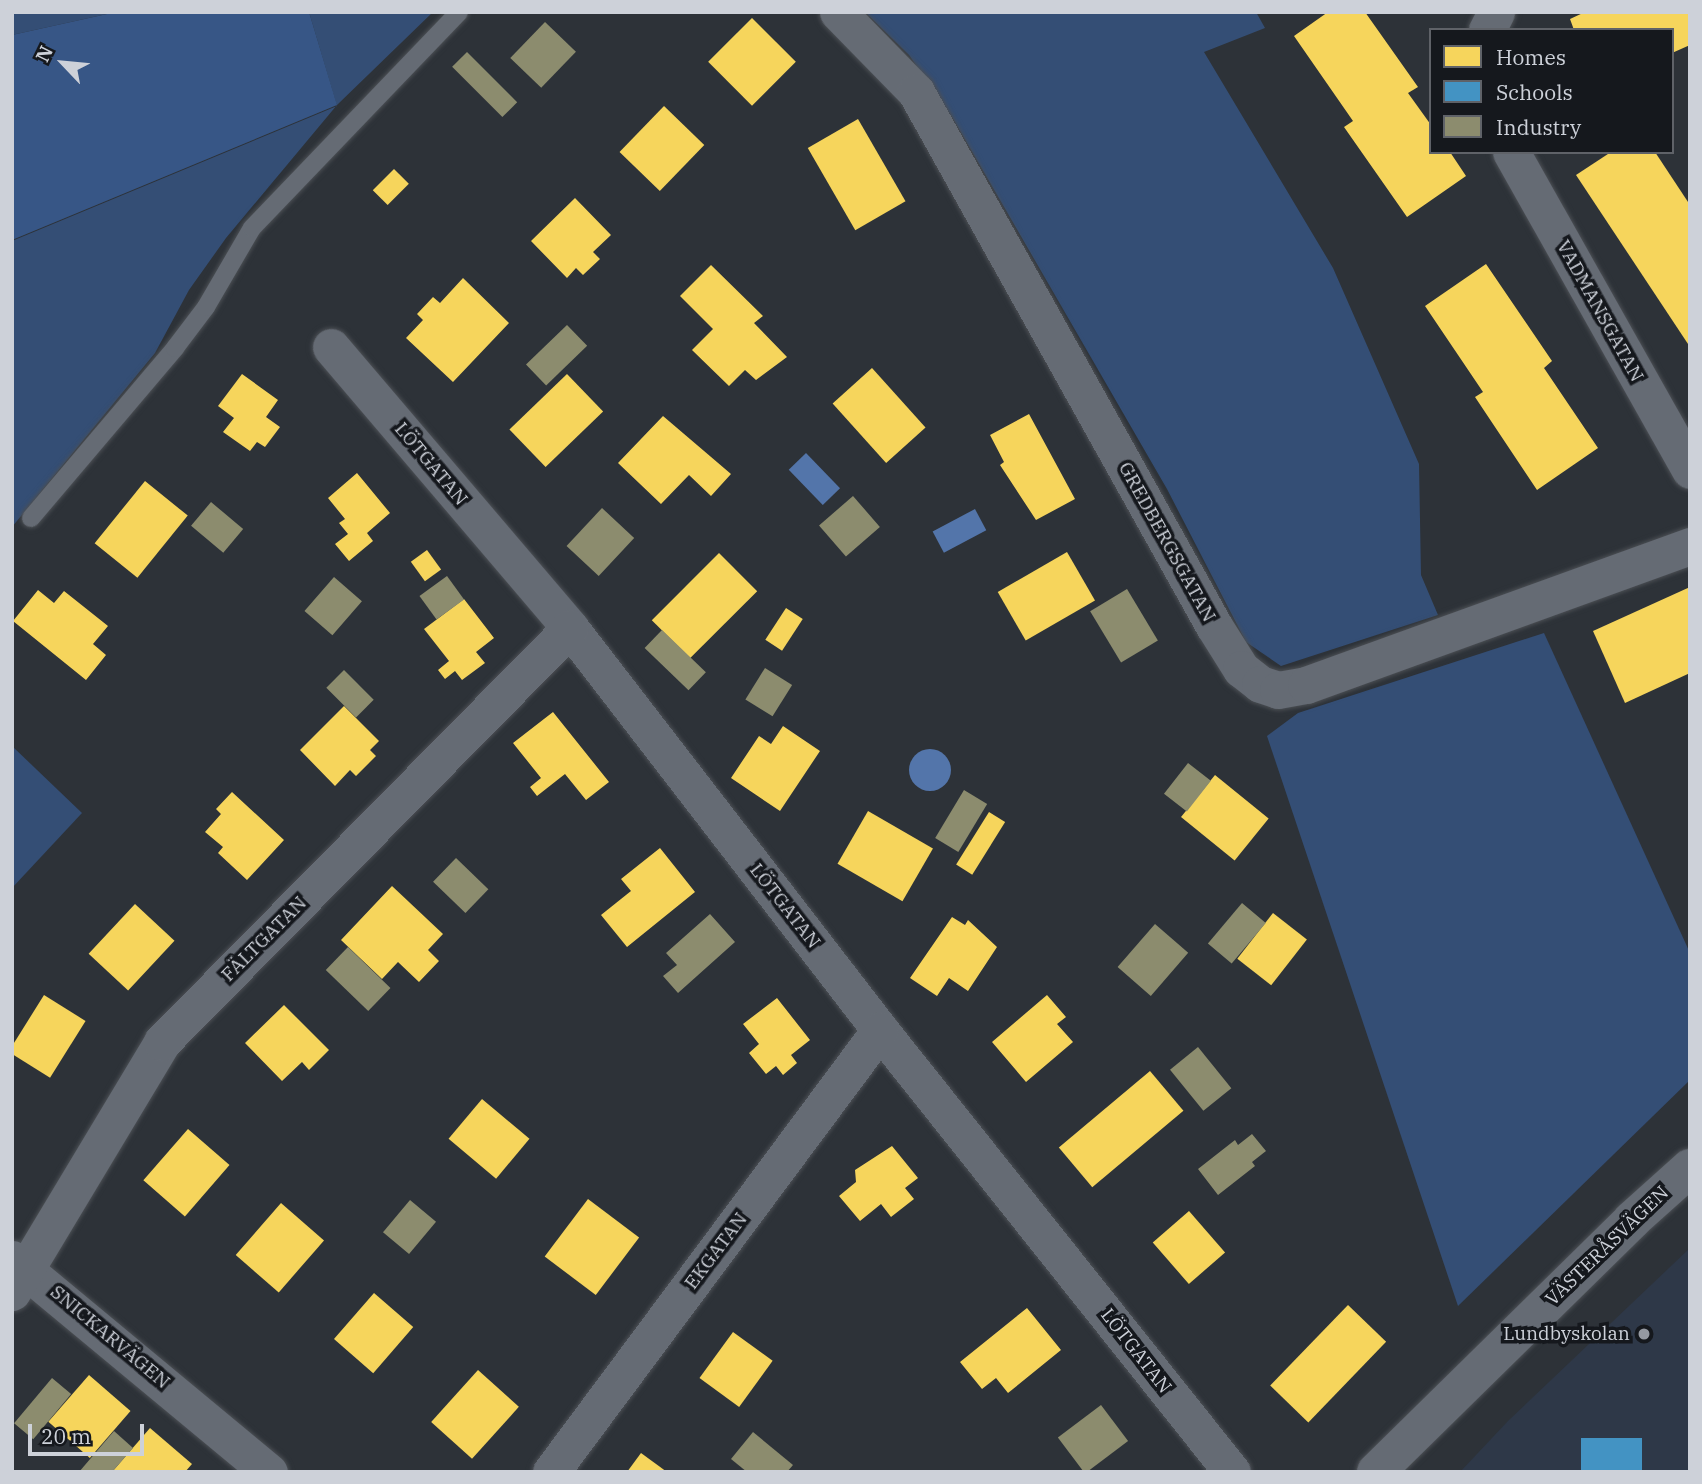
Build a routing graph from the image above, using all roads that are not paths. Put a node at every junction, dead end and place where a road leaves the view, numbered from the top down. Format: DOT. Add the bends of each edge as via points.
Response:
graph roads {
  1 [pos="459,12"];
  2 [pos="838,12"];
  3 [pos="1496,12"];
  4 [pos="1488,28"];
  5 [pos="1512,154"];
  6 [pos="331,347"];
  7 [pos="1690,470"];
  8 [pos="31,517"];
  9 [pos="1690,547"];
  10 [pos="570,628"];
  11 [pos="880,1030"];
  12 [pos="1690,1168"];
  13 [pos="17,1273"];
  14 [pos="269,1472"];
  15 [pos="551,1472"];
  16 [pos="1232,1472"];
  17 [pos="1376,1472"];
  1 -- 8 [label="lane" via="252,228 206,307 175,348"];
  2 -- 9 [label="street, GREDBERGSGATAN" via="916,92 1214,626 1241,669 1260,684 1278,690 1306,685"];
  3 -- 4 [label="street"];
  5 -- 7 [label="street, VADMANSGATAN"];
  6 -- 10 [label="street, LÖTGATAN"];
  10 -- 11 [label="street, LÖTGATAN"];
  10 -- 13 [label="street, FÄLTGATAN" via="162,1042"];
  11 -- 15 [label="street, EKGATAN"];
  11 -- 16 [label="street, LÖTGATAN"];
  12 -- 17 [label="street, VÄSTERÅSVÄGEN"];
  13 -- 14 [label="street, SNICKARVÄGEN"];
}
